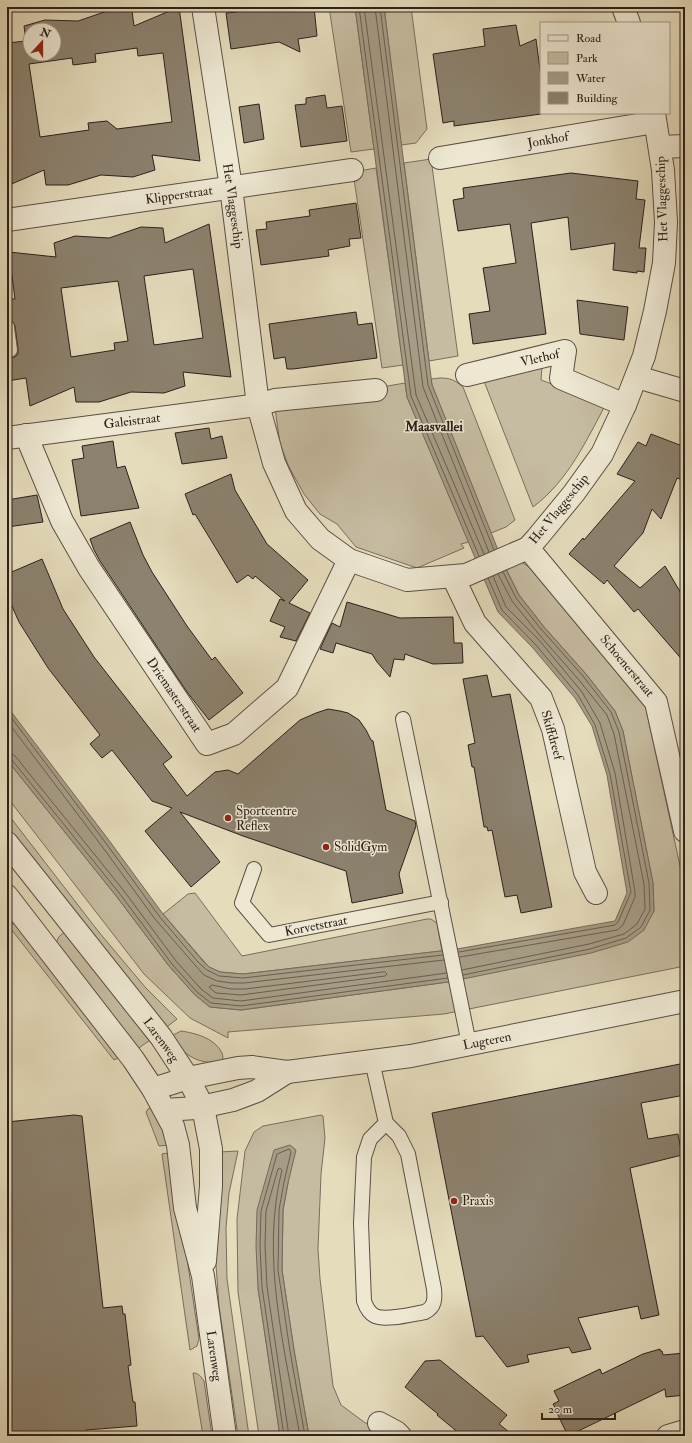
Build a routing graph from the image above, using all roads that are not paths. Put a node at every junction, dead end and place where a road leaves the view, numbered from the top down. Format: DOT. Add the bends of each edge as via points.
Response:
graph roads {
  1 [pos="203,7"];
  2 [pos="623,7"];
  3 [pos="629,22"];
  4 [pos="654,117"];
  5 [pos="685,146"];
  6 [pos="660,147"];
  7 [pos="440,158"];
  8 [pos="352,170"];
  9 [pos="231,187"];
  10 [pos="7,220"];
  11 [pos="7,328"];
  12 [pos="10,350"];
  13 [pos="467,375"];
  14 [pos="637,377"];
  15 [pos="376,390"];
  16 [pos="685,391"];
  17 [pos="625,404"];
  18 [pos="258,405"];
  19 [pos="17,437"];
  20 [pos="520,551"];
  21 [pos="349,560"];
  22 [pos="460,576"];
  23 [pos="403,719"];
  24 [pos="685,831"];
  25 [pos="7,843"];
  26 [pos="254,869"];
  27 [pos="596,893"];
  28 [pos="7,896"];
  29 [pos="441,902"];
  30 [pos="685,1001"];
  31 [pos="469,1044"];
  32 [pos="372,1061"];
  33 [pos="287,1072"];
  34 [pos="188,1078"];
  35 [pos="153,1089"];
  36 [pos="203,1107"];
  37 [pos="165,1110"];
  38 [pos="386,1123"];
  39 [pos="203,1276"];
  40 [pos="378,1423"];
  41 [pos="685,1431"];
  42 [pos="225,1436"];
  43 [pos="400,1436"];
  44 [pos="668,1436"];
  1 -- 9 [label="street, Het Vlaggeschip"];
  2 -- 3 [label="street"];
  4 -- 6 [label="street, Het Vlaggeschip"];
  4 -- 7 [label="street, Jonkhof"];
  5 -- 6 [label="street"];
  6 -- 14 [label="street, Het Vlaggeschip" via="666,222 664,263 646,348"];
  8 -- 9 [label="street, Klipperstraat"];
  9 -- 10 [label="street, Klipperstraat"];
  9 -- 18 [label="street, Het Vlaggeschip"];
  11 -- 12 [label="lane"];
  13 -- 17 [label="street, Vlethof" via="565,352 561,378"];
  14 -- 16 [label="street"];
  14 -- 17 [label="street, Het Vlaggeschip"];
  15 -- 18 [label="street" via="275,400"];
  17 -- 20 [label="street, Het Vlaggeschip" via="602,454 537,538"];
  18 -- 19 [label="street, Galeistraat"];
  18 -- 21 [label="street, Het Vlaggeschip" via="274,463 296,511 320,539"];
  19 -- 21 [label="street, Driemasterstraat" via="89,568 207,744 234,734 287,688"];
  20 -- 22 [label="street, Het Vlaggeschip"];
  20 -- 24 [label="street, Schoenerstraat" via="656,702"];
  21 -- 22 [label="street, Het Vlaggeschip" via="406,580"];
  22 -- 27 [label="street, Skiffdreef" via="475,623 541,698 553,729 585,872"];
  23 -- 29 [label="lane"];
  25 -- 34 [label="street, Larenweg" via="161,1037"];
  26 -- 29 [label="lane, Korvetstraat" via="242,903 269,935"];
  28 -- 35 [label="street, Larenweg" via="133,1059"];
  29 -- 31 [label="lane"];
  30 -- 31 [label="street, Lugteren"];
  31 -- 32 [label="street, Lugteren"];
  32 -- 33 [label="street, Lugteren"];
  32 -- 38 [label="lane"];
  33 -- 34 [label="street, Lugteren" via="252,1067"];
  33 -- 36 [label="street, Lugteren" via="257,1091"];
  34 -- 35 [label="street, Lugteren"];
  34 -- 36 [label="street, Larenweg"];
  35 -- 37 [label="street, Larenweg"];
  36 -- 37 [label="street, Lugteren"];
  36 -- 39 [label="street, Larenweg" via="211,1149 211,1171 210,1211"];
  37 -- 39 [label="street, Larenweg" via="178,1145 185,1208"];
  38 -- 38 [label="lane" via="399,1136 408,1154 433,1282 434,1303 425,1312 383,1318 374,1316 364,1301 362,1223 364,1157 370,1139"];
  39 -- 42 [label="street, Larenweg"];
  40 -- 43 [label="street"];
  41 -- 44 [label="street"];
}
